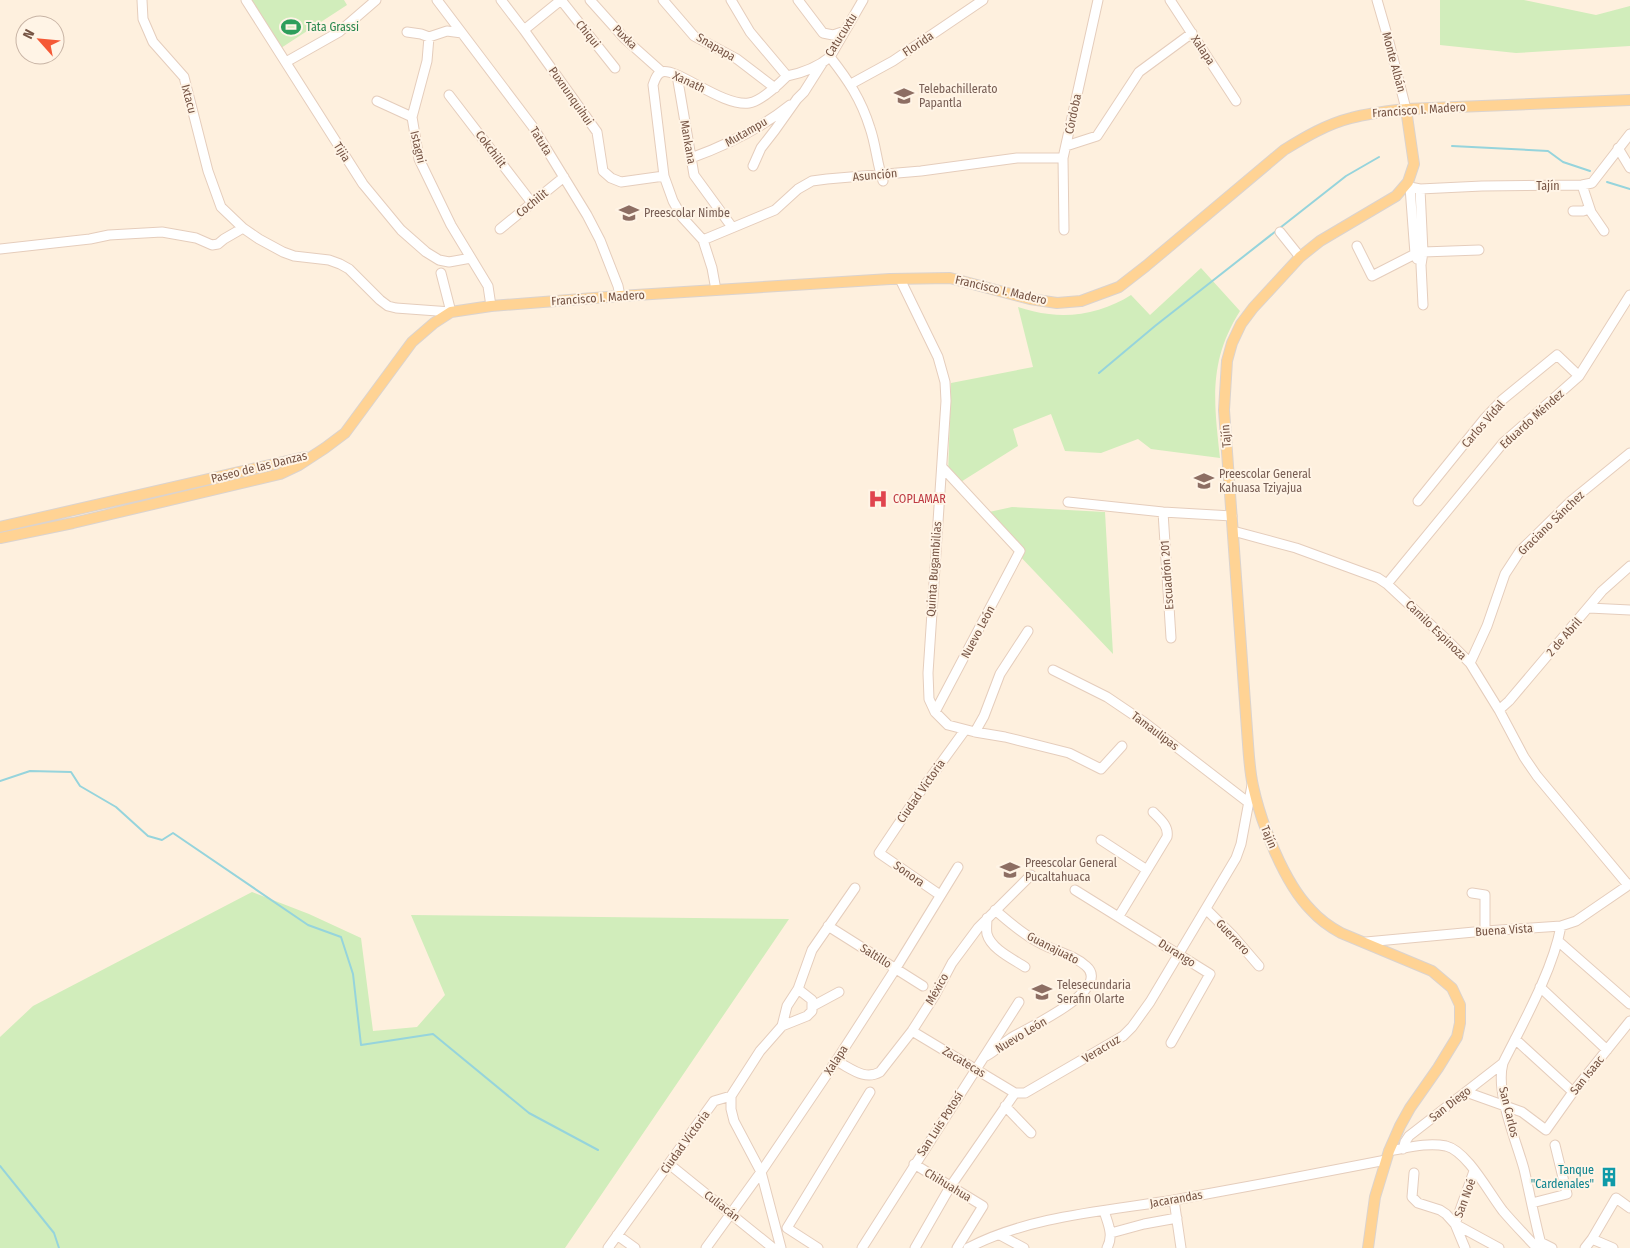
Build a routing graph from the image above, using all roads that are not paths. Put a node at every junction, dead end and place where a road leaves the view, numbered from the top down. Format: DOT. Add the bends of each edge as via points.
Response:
graph roads {
  1 [pos="142,0"];
  2 [pos="246,0"];
  3 [pos="376,0"];
  4 [pos="437,0"];
  5 [pos="501,0"];
  6 [pos="561,0"];
  7 [pos="590,0"];
  8 [pos="663,0"];
  9 [pos="731,0"];
  10 [pos="798,0"];
  11 [pos="863,0"];
  12 [pos="983,0"];
  13 [pos="1098,0"];
  14 [pos="1170,0"];
  15 [pos="1376,0"];
  16 [pos="524,30"];
  17 [pos="844,31"];
  18 [pos="407,32"];
  19 [pos="462,33"];
  20 [pos="1192,33"];
  21 [pos="429,37"];
  22 [pos="827,60"];
  23 [pos="286,62"];
  24 [pos="615,68"];
  25 [pos="662,72"];
  26 [pos="677,75"];
  27 [pos="787,76"];
  28 [pos="851,84"];
  29 [pos="775,88"];
  30 [pos="450,95"];
  31 [pos="796,99"];
  32 [pos="1630,100"];
  33 [pos="377,101"];
  34 [pos="1236,101"];
  35 [pos="1406,109"];
  36 [pos="412,117"];
  37 [pos="1630,134"];
  38 [pos="1066,146"];
  39 [pos="1618,148"];
  40 [pos="691,158"];
  41 [pos="1063,158"];
  42 [pos="753,166"];
  43 [pos="1630,168"];
  44 [pos="664,176"];
  45 [pos="564,177"];
  46 [pos="882,178"];
  47 [pos="1409,185"];
  48 [pos="1587,185"];
  49 [pos="1420,189"];
  50 [pos="532,203"];
  51 [pos="1589,208"];
  52 [pos="1573,210"];
  53 [pos="1417,222"];
  54 [pos="732,227"];
  55 [pos="243,228"];
  56 [pos="500,229"];
  57 [pos="1064,230"];
  58 [pos="1604,231"];
  59 [pos="1280,232"];
  60 [pos="703,240"];
  61 [pos="1357,246"];
  62 [pos="0,249"];
  63 [pos="1479,250"];
  64 [pos="1419,253"];
  65 [pos="1300,257"];
  66 [pos="471,258"];
  67 [pos="441,273"];
  68 [pos="900,279"];
  69 [pos="716,290"];
  70 [pos="1630,295"];
  71 [pos="620,296"];
  72 [pos="1423,305"];
  73 [pos="492,306"];
  74 [pos="451,312"];
  75 [pos="1579,376"];
  76 [pos="1630,453"];
  77 [pos="315,454"];
  78 [pos="942,467"];
  79 [pos="1418,501"];
  80 [pos="1068,502"];
  81 [pos="71,511"];
  82 [pos="1163,512"];
  83 [pos="1232,516"];
  84 [pos="73,523"];
  85 [pos="0,527"];
  86 [pos="1232,531"];
  87 [pos="0,538"];
  88 [pos="1630,566"];
  89 [pos="1387,584"];
  90 [pos="1589,608"];
  91 [pos="1630,610"];
  92 [pos="1028,630"];
  93 [pos="1171,638"];
  94 [pos="1470,663"];
  95 [pos="1053,670"];
  96 [pos="1499,710"];
  97 [pos="935,712"];
  98 [pos="965,730"];
  99 [pos="974,732"];
  100 [pos="1122,746"];
  101 [pos="1252,785"];
  102 [pos="1249,803"];
  103 [pos="1153,812"];
  104 [pos="1101,840"];
  105 [pos="879,852"];
  106 [pos="958,867"];
  107 [pos="1147,870"];
  108 [pos="1031,876"];
  109 [pos="1629,885"];
  110 [pos="855,888"];
  111 [pos="1075,890"];
  112 [pos="1472,893"];
  113 [pos="940,895"];
  114 [pos="1206,909"];
  115 [pos="994,910"];
  116 [pos="1119,916"];
  117 [pos="987,918"];
  118 [pos="828,926"];
  119 [pos="1561,926"];
  120 [pos="1486,931"];
  121 [pos="1558,941"];
  122 [pos="1366,942"];
  123 [pos="1178,954"];
  124 [pos="1258,966"];
  125 [pos="1025,967"];
  126 [pos="1088,967"];
  127 [pos="896,968"];
  128 [pos="923,986"];
  129 [pos="1540,987"];
  130 [pos="798,989"];
  131 [pos="839,992"];
  132 [pos="1019,1002"];
  133 [pos="1630,1004"];
  134 [pos="813,1006"];
  135 [pos="1630,1020"];
  136 [pos="782,1026"];
  137 [pos="912,1031"];
  138 [pos="1515,1039"];
  139 [pos="1171,1043"];
  140 [pos="1607,1050"];
  141 [pos="985,1057"];
  142 [pos="836,1061"];
  143 [pos="1503,1063"];
  144 [pos="976,1069"];
  145 [pos="870,1092"];
  146 [pos="1466,1092"];
  147 [pos="1573,1092"];
  148 [pos="1015,1093"];
  149 [pos="730,1096"];
  150 [pos="1005,1106"];
  151 [pos="1506,1107"];
  152 [pos="1031,1133"];
  153 [pos="1555,1145"];
  154 [pos="1403,1149"];
  155 [pos="1387,1156"];
  156 [pos="669,1164"];
  157 [pos="914,1164"];
  158 [pos="1474,1171"];
  159 [pos="761,1172"];
  160 [pos="1414,1173"];
  161 [pos="950,1187"];
  162 [pos="1174,1200"];
  163 [pos="1532,1203"];
  164 [pos="1630,1208"];
  165 [pos="1104,1211"];
  166 [pos="730,1213"];
  167 [pos="1177,1218"];
  168 [pos="1455,1224"];
  169 [pos="1111,1233"];
  170 [pos="1000,1234"];
  171 [pos="617,1235"];
  172 [pos="990,1238"];
  173 [pos="1592,1239"];
  174 [pos="1540,1246"];
  175 [pos="608,1248"];
  176 [pos="635,1248"];
  177 [pos="706,1248"];
  178 [pos="773,1248"];
  179 [pos="781,1248"];
  180 [pos="818,1248"];
  181 [pos="862,1248"];
  182 [pos="914,1248"];
  183 [pos="957,1248"];
  184 [pos="968,1248"];
  185 [pos="987,1248"];
  186 [pos="1024,1248"];
  187 [pos="1107,1248"];
  188 [pos="1181,1248"];
  189 [pos="1368,1248"];
  190 [pos="1465,1248"];
  191 [pos="1499,1248"];
  192 [pos="1552,1248"];
  193 [pos="1585,1248"];
  194 [pos="1612,1248"];
  1 -- 55 [label="street, Ixtacu" via="143,19 153,42 184,77 208,171 221,207"];
  2 -- 23 [label="street, Tijia"];
  3 -- 23 [label="street" via="339,32"];
  4 -- 19 [label="street, Tatuta"];
  5 -- 16 [label="street, Puxnunquihui"];
  6 -- 16 [label="street"];
  6 -- 24 [label="street, Chiqui"];
  7 -- 25 [label="street, Puxka" via="625,39"];
  8 -- 29 [label="street, Snapapa" via="694,36 737,59"];
  9 -- 27 [label="street" via="750,32"];
  10 -- 17 [label="street" via="823,33 833,36"];
  11 -- 17 [label="street, Catucuxtu"];
  12 -- 28 [label="street, Florida" via="893,61"];
  13 -- 38 [label="street, Córdoba"];
  14 -- 20 [label="street, Xalapa"];
  15 -- 35 [label="street, Monte Albán"];
  16 -- 44 [label="street, Puxnunquihui" via="596,132 604,171 621,182"];
  17 -- 22 [label="street, Catucuxtu"];
  18 -- 21 [label="street"];
  19 -- 21 [label="street" via="447,31"];
  19 -- 45 [label="street, Tatuta" via="533,127"];
  20 -- 34 [label="street, Xalapa"];
  20 -- 38 [label="street" via="1139,72 1098,136"];
  21 -- 36 [label="street, Istagni" via="427,61"];
  22 -- 27 [label="street, Catucuxtu"];
  22 -- 28 [label="street"];
  22 -- 31 [label="street, Mutampu"];
  23 -- 66 [label="street, Tijia" via="363,184 401,230 439,260 449,262"];
  25 -- 26 [label="street, Xanath"];
  25 -- 44 [label="street, Xanath" via="656,76 653,85"];
  26 -- 29 [label="street, Xanath" via="721,98 739,103 750,103"];
  26 -- 40 [label="street, Mankana"];
  27 -- 29 [label="street, Xanath"];
  28 -- 46 [label="street" via="870,126"];
  30 -- 50 [label="street, Cokchilit"];
  31 -- 40 [label="street, Mutampu" via="722,147"];
  31 -- 42 [label="street, Mutampu" via="761,148"];
  32 -- 35 [label="main road, Francisco I. Madero"];
  33 -- 36 [label="street"];
  35 -- 47 [label="main road, Monte Albán" via="1414,164"];
  35 -- 68 [label="main road, Francisco I. Madero" via="1350,118 1304,138 1284,150 1126,282 1081,301 1057,303 1030,299 950,278"];
  36 -- 66 [label="street, Istagni" via="419,159"];
  37 -- 39 [label="street"];
  38 -- 41 [label="street, Córdoba"];
  39 -- 43 [label="street"];
  39 -- 48 [label="street" via="1600,174"];
  40 -- 54 [label="street, Mankana" via="694,175"];
  41 -- 46 [label="street, Asunción" via="1017,158"];
  41 -- 57 [label="street, Córdoba"];
  44 -- 60 [label="street, Xanath" via="682,217"];
  45 -- 50 [label="street, Cochilit"];
  45 -- 71 [label="street, Tatuta" via="600,240"];
  46 -- 54 [label="street, Asunción" via="812,181 775,210"];
  47 -- 49 [label="street, Tajín"];
  47 -- 53 [label="street, Monte Albán"];
  47 -- 65 [label="main road, Tajín"];
  48 -- 49 [label="street, Tajín"];
  48 -- 51 [label="street"];
  49 -- 53 [label="street, Monte Albán"];
  50 -- 56 [label="street, Cochilit"];
  51 -- 52 [label="street"];
  51 -- 58 [label="street"];
  53 -- 64 [label="street, Monte Albán"];
  54 -- 60 [label="street, Asunción"];
  55 -- 62 [label="street" via="212,245 196,238 162,232 109,235"];
  55 -- 74 [label="street" via="259,240 294,256 340,264 388,306"];
  59 -- 65 [label="street"];
  60 -- 69 [label="street, Xanath"];
  61 -- 64 [label="street" via="1372,276"];
  63 -- 64 [label="street"];
  64 -- 72 [label="street, Monte Albán"];
  65 -- 83 [label="main road, Tajín" via="1241,324 1232,343 1224,410"];
  66 -- 73 [label="street, Istagni" via="488,286"];
  67 -- 74 [label="street"];
  68 -- 69 [label="main road, Francisco I. Madero"];
  68 -- 78 [label="street, Quinta Bugambilias" via="938,357 946,382"];
  69 -- 71 [label="main road, Francisco I. Madero"];
  70 -- 75 [label="street, Eduardo Méndez"];
  71 -- 73 [label="main road, Francisco I. Madero"];
  73 -- 74 [label="main road, Francisco I. Madero"];
  74 -- 77 [label="main road, Francisco I. Madero" via="412,342 345,433"];
  75 -- 79 [label="street, Carlos Vidal" via="1556,355 1502,400"];
  75 -- 89 [label="street, Eduardo Méndez" via="1503,443"];
  76 -- 94 [label="street, Graciano Sánchez" via="1570,501 1520,551 1504,574 1487,626"];
  77 -- 81 [label="main road, Paseo de las Danzas"];
  77 -- 84 [label="main road, Paseo de las Danzas" via="280,474"];
  78 -- 97 [label="street, Quinta Bugambilias" via="928,673 929,699"];
  78 -- 97 [label="street, Nuevo León" via="1020,551"];
  80 -- 82 [label="street"];
  81 -- 84 [label="main road"];
  81 -- 85 [label="main road, Paseo de las Danzas"];
  82 -- 83 [label="street"];
  82 -- 93 [label="street, Escuadrón 201"];
  83 -- 86 [label="main road, Tajín"];
  84 -- 87 [label="main road, Paseo de las Danzas"];
  86 -- 89 [label="street, Camilo Espinoza" via="1296,548"];
  86 -- 101 [label="main road, Tajín"];
  88 -- 90 [label="street, 2 de Abril" via="1602,591"];
  89 -- 94 [label="street, Camilo Espinoza"];
  90 -- 91 [label="street"];
  90 -- 96 [label="street, 2 de Abril"];
  92 -- 99 [label="street" via="1000,674 984,716"];
  94 -- 96 [label="street, Camilo Espinoza"];
  95 -- 102 [label="street, Tamaulipas" via="1144,722"];
  96 -- 109 [label="street, Camilo Espinoza" via="1537,776"];
  97 -- 98 [label="street" via="948,725"];
  98 -- 99 [label="street"];
  98 -- 105 [label="street, Ciudad Victoria"];
  99 -- 100 [label="street" via="1069,753 1101,769"];
  101 -- 102 [label="street, Veracruz"];
  101 -- 122 [label="main road, Tajín" via="1264,827 1293,886 1310,910 1327,925"];
  102 -- 114 [label="street, Veracruz" via="1241,844"];
  103 -- 107 [label="street" via="1168,832"];
  104 -- 107 [label="street"];
  105 -- 113 [label="street, Sonora"];
  106 -- 113 [label="street, Xalapa"];
  107 -- 116 [label="street"];
  108 -- 115 [label="street, México"];
  109 -- 119 [label="street, Buena Vista" via="1576,921"];
  110 -- 118 [label="street, Ciudad Victoria"];
  111 -- 116 [label="street, Durango"];
  112 -- 120 [label="street" via="1485,895"];
  113 -- 127 [label="street, Xalapa"];
  114 -- 123 [label="street, Veracruz"];
  114 -- 124 [label="street, Guerrero"];
  115 -- 117 [label="street, México"];
  115 -- 126 [label="street, Guanajuato" via="1037,942"];
  116 -- 123 [label="street, Durango"];
  117 -- 125 [label="street" via="990,941"];
  117 -- 137 [label="street, México" via="952,963"];
  118 -- 127 [label="street, Saltillo"];
  118 -- 130 [label="street, Ciudad Victoria" via="812,950"];
  119 -- 120 [label="street, Buena Vista"];
  119 -- 121 [label="street, San Carlos"];
  120 -- 122 [label="street, Buena Vista"];
  121 -- 129 [label="street, San Carlos"];
  121 -- 133 [label="street"];
  122 -- 155 [label="main road, Tajín" via="1439,976 1452,988 1460,1005 1457,1037 1410,1108"];
  123 -- 139 [label="street, Durango" via="1210,974"];
  123 -- 148 [label="street, Veracruz" via="1150,1002 1123,1036 1025,1093"];
  126 -- 141 [label="street, Nuevo León" via="1090,981 1075,1000"];
  127 -- 128 [label="street, Saltillo"];
  127 -- 142 [label="street, Xalapa"];
  129 -- 138 [label="street, San Carlos"];
  129 -- 140 [label="street"];
  130 -- 134 [label="street" via="812,1000"];
  130 -- 136 [label="street, Ciudad Victoria" via="787,1006"];
  131 -- 134 [label="street"];
  132 -- 141 [label="street, San Luis Potosí"];
  134 -- 136 [label="street" via="808,1016"];
  135 -- 140 [label="street, San Isaac"];
  136 -- 149 [label="street, Ciudad Victoria" via="760,1051"];
  137 -- 142 [label="street, México" via="880,1072 874,1075 866,1076"];
  137 -- 144 [label="street, Zacatecas"];
  138 -- 143 [label="street, San Carlos"];
  138 -- 147 [label="street"];
  140 -- 147 [label="street, San Isaac"];
  141 -- 144 [label="street, San Luis Potosí"];
  142 -- 159 [label="street, Xalapa"];
  143 -- 146 [label="street, San Diego"];
  143 -- 151 [label="street, San Carlos" via="1501,1081"];
  144 -- 148 [label="street, Zacatecas"];
  144 -- 157 [label="street, San Luis Potosí"];
  145 -- 180 [label="street" via="787,1228"];
  146 -- 151 [label="street"];
  146 -- 154 [label="street, San Diego" via="1409,1136"];
  147 -- 151 [label="street, San Isaac" via="1546,1130 1522,1112"];
  148 -- 150 [label="street"];
  149 -- 156 [label="street, Ciudad Victoria" via="714,1101"];
  149 -- 159 [label="street" via="734,1121"];
  150 -- 152 [label="street"];
  150 -- 161 [label="street"];
  151 -- 163 [label="street, San Carlos"];
  153 -- 163 [label="street" via="1567,1194"];
  154 -- 155 [label="street, Jacarandas"];
  154 -- 158 [label="street, Jacarandas" via="1434,1144 1448,1146 1466,1159"];
  155 -- 162 [label="street, Jacarandas"];
  155 -- 189 [label="main road, Tajín" via="1375,1197"];
  156 -- 166 [label="street, Culiacán"];
  156 -- 171 [label="street, Ciudad Victoria"];
  157 -- 161 [label="street, Chihuahua"];
  157 -- 181 [label="street, San Luis Potosí"];
  158 -- 168 [label="street, San Noé"];
  158 -- 174 [label="street, Jacarandas" via="1504,1211"];
  159 -- 166 [label="street, Xalapa"];
  159 -- 179 [label="street"];
  160 -- 168 [label="street" via="1412,1197 1418,1203 1440,1210"];
  161 -- 182 [label="street"];
  161 -- 183 [label="street, Chihuahua" via="983,1206"];
  162 -- 165 [label="street, Jacarandas"];
  162 -- 167 [label="street"];
  163 -- 174 [label="street, San Carlos"];
  164 -- 173 [label="street" via="1616,1198"];
  165 -- 169 [label="street"];
  165 -- 170 [label="street, Jacarandas" via="1022,1226"];
  166 -- 177 [label="street, Xalapa"];
  166 -- 178 [label="street, Culiacán"];
  167 -- 169 [label="street"];
  167 -- 188 [label="street"];
  168 -- 190 [label="street"];
  168 -- 191 [label="street"];
  169 -- 187 [label="street"];
  170 -- 172 [label="street, Jacarandas"];
  170 -- 186 [label="street"];
  171 -- 175 [label="street, Ciudad Victoria"];
  171 -- 176 [label="street"];
  172 -- 184 [label="street, Jacarandas"];
  172 -- 185 [label="street"];
  173 -- 193 [label="street"];
  173 -- 194 [label="street"];
  174 -- 192 [label="street"];
}
